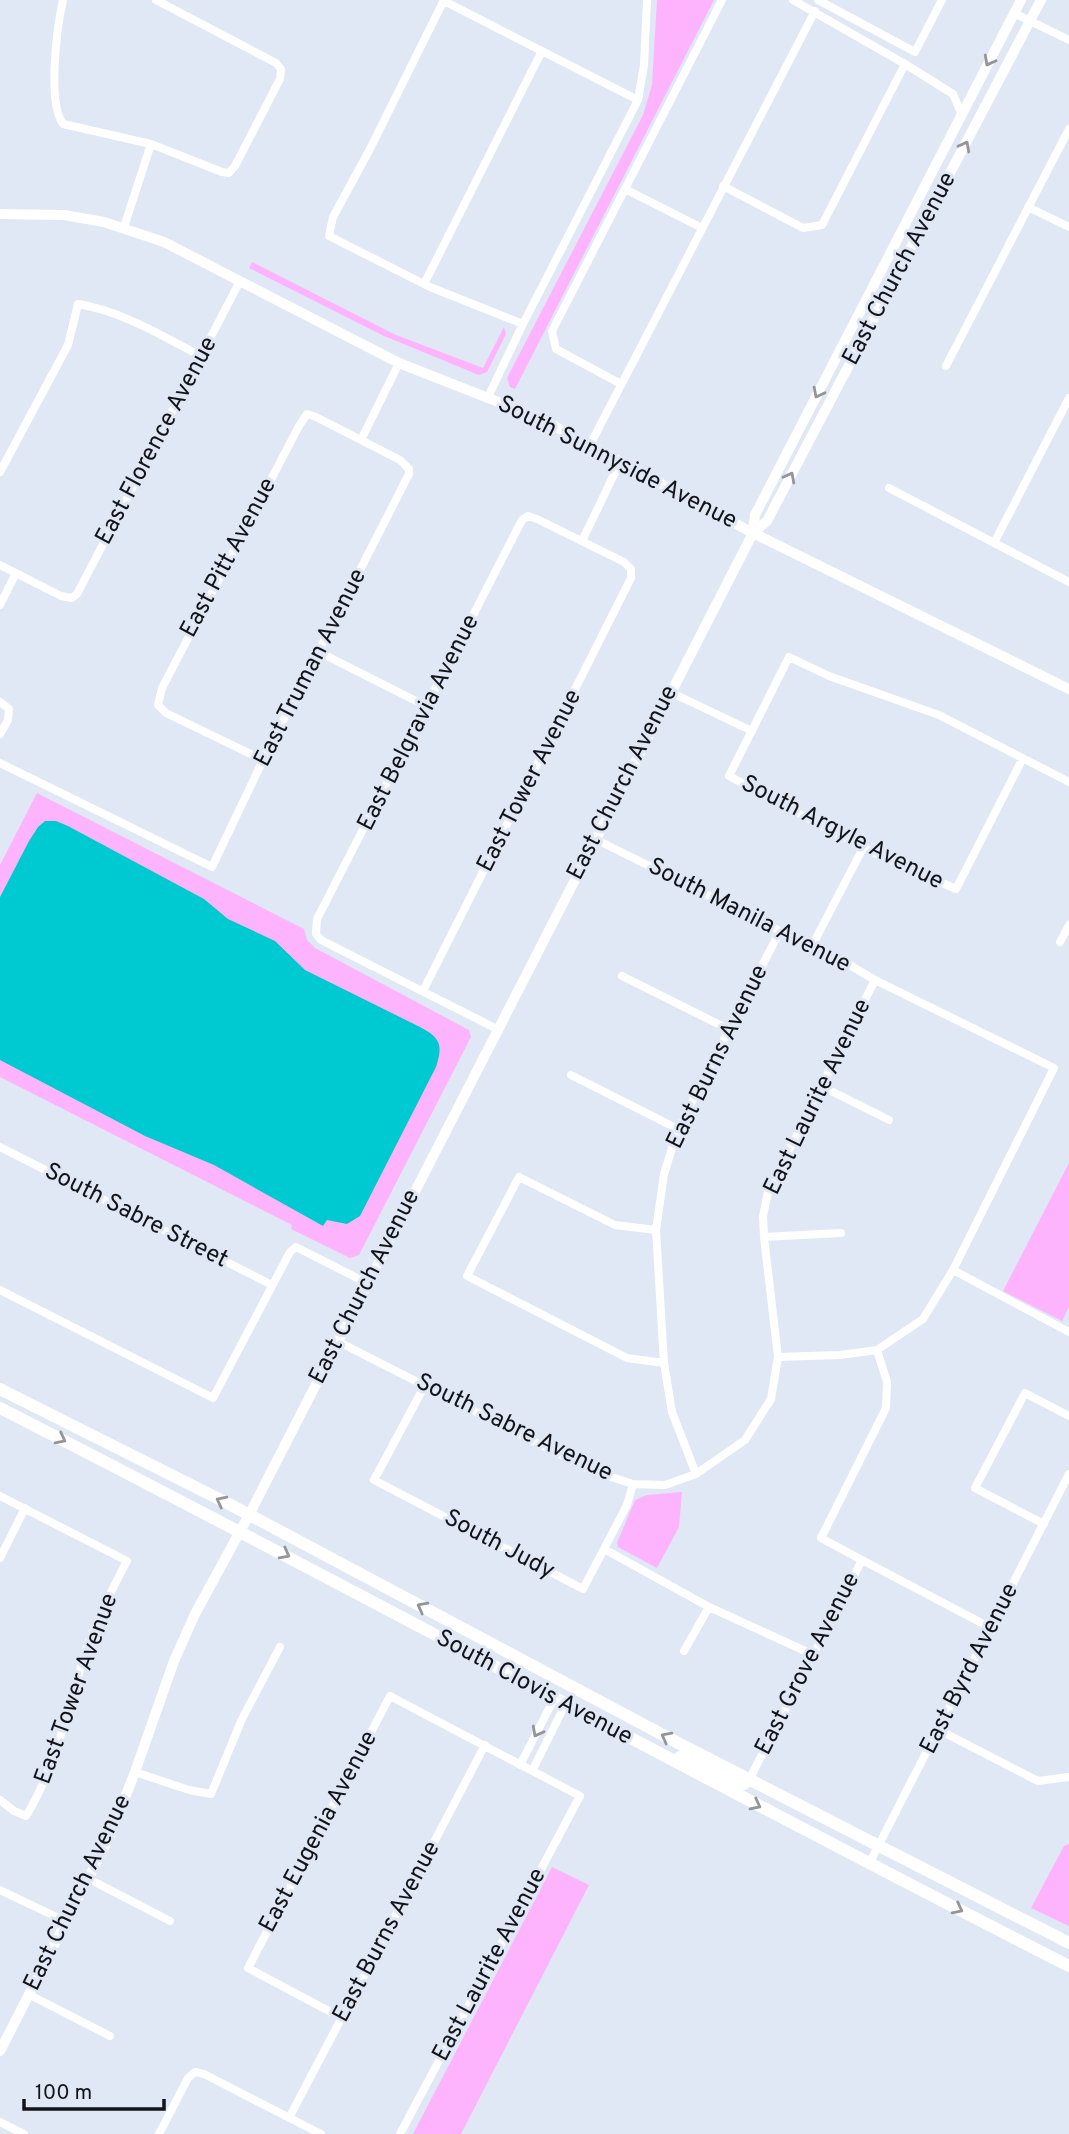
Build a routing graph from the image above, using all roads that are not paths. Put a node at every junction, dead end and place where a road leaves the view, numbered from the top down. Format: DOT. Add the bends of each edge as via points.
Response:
graph roads {
  1 [pos="63,0"];
  2 [pos="156,0"];
  3 [pos="647,0"];
  4 [pos="722,0"];
  5 [pos="793,0"];
  6 [pos="818,0"];
  7 [pos="942,0"];
  8 [pos="1021,0"];
  9 [pos="1041,0"];
  10 [pos="444,1"];
  11 [pos="830,3"];
  12 [pos="814,11"];
  13 [pos="1014,13"];
  14 [pos="1031,20"];
  15 [pos="1069,40"];
  16 [pos="542,51"];
  17 [pos="905,64"];
  18 [pos="638,100"];
  19 [pos="961,113"];
  20 [pos="978,122"];
  21 [pos="1069,129"];
  22 [pos="151,144"];
  23 [pos="723,186"];
  24 [pos="625,189"];
  25 [pos="1028,207"];
  26 [pos="0,214"];
  27 [pos="124,227"];
  28 [pos="702,228"];
  29 [pos="1069,228"];
  30 [pos="240,281"];
  31 [pos="424,285"];
  32 [pos="523,324"];
  33 [pos="201,356"];
  34 [pos="399,363"];
  35 [pos="946,366"];
  36 [pos="621,384"];
  37 [pos="488,397"];
  38 [pos="1069,398"];
  39 [pos="360,440"];
  40 [pos="590,445"];
  41 [pos="620,462"];
  42 [pos="0,472"];
  43 [pos="889,488"];
  44 [pos="752,533"];
  45 [pos="582,541"];
  46 [pos="993,543"];
  47 [pos="0,565"];
  48 [pos="16,573"];
  49 [pos="1069,582"];
  50 [pos="0,605"];
  51 [pos="319,652"];
  52 [pos="1069,689"];
  53 [pos="670,692"];
  54 [pos="0,702"];
  55 [pos="428,707"];
  56 [pos="752,731"];
  57 [pos="0,734"];
  58 [pos="1023,758"];
  59 [pos="263,760"];
  60 [pos="0,763"];
  61 [pos="1069,782"];
  62 [pos="595,839"];
  63 [pos="863,848"];
  64 [pos="1069,925"];
  65 [pos="780,931"];
  66 [pos="1060,942"];
  67 [pos="813,944"];
  68 [pos="622,976"];
  69 [pos="875,980"];
  70 [pos="423,991"];
  71 [pos="497,1029"];
  72 [pos="728,1029"];
  73 [pos="571,1075"];
  74 [pos="821,1086"];
  75 [pos="889,1120"];
  76 [pos="678,1129"];
  77 [pos="0,1147"];
  78 [pos="656,1230"];
  79 [pos="841,1233"];
  80 [pos="764,1237"];
  81 [pos="953,1270"];
  82 [pos="368,1283"];
  83 [pos="272,1285"];
  84 [pos="0,1290"];
  85 [pos="1069,1332"];
  86 [pos="337,1341"];
  87 [pos="877,1350"];
  88 [pos="778,1357"];
  89 [pos="664,1363"];
  90 [pos="425,1385"];
  91 [pos="0,1389"];
  92 [pos="0,1408"];
  93 [pos="1069,1416"];
  94 [pos="696,1474"];
  95 [pos="1069,1474"];
  96 [pos="634,1484"];
  97 [pos="0,1496"];
  98 [pos="25,1508"];
  99 [pos="249,1515"];
  100 [pos="1044,1524"];
  101 [pos="241,1531"];
  102 [pos="606,1550"];
  103 [pos="0,1558"];
  104 [pos="862,1560"];
  105 [pos="709,1607"];
  106 [pos="991,1628"];
  107 [pos="280,1647"];
  108 [pos="684,1651"];
  109 [pos="814,1655"];
  110 [pos="560,1702"];
  111 [pos="939,1730"];
  112 [pos="485,1745"];
  113 [pos="664,1757"];
  114 [pos="520,1765"];
  115 [pos="532,1771"];
  116 [pos="135,1772"];
  117 [pos="1069,1777"];
  118 [pos="748,1780"];
  119 [pos="0,1800"];
  120 [pos="879,1847"];
  121 [pos="869,1864"];
  122 [pos="89,1879"];
  123 [pos="0,1890"];
  124 [pos="170,1921"];
  125 [pos="67,1922"];
  126 [pos="1069,1943"];
  127 [pos="1069,1966"];
  128 [pos="28,1994"];
  129 [pos="342,2018"];
  130 [pos="110,2036"];
  131 [pos="0,2051"];
  132 [pos="289,2118"];
  133 [pos="0,2122"];
  134 [pos="24,2134"];
  135 [pos="159,2134"];
  136 [pos="321,2134"];
  137 [pos="400,2134"];
  1 -- 22 [label="street" via="54,66 63,124"];
  2 -- 22 [label="street" via="281,69 280,79 229,173"];
  3 -- 18 [label="street" via="645,65"];
  4 -- 24 [label="street"];
  5 -- 12 [label="street"];
  6 -- 11 [label="street"];
  7 -- 11 [label="street" via="915,52"];
  8 -- 13 [label="street, East Church Avenue"];
  9 -- 14 [label="street, East Church Avenue"];
  10 -- 16 [label="street"];
  10 -- 31 [label="street" via="333,217 329,236"];
  12 -- 17 [label="street"];
  12 -- 23 [label="street"];
  13 -- 14 [label="street"];
  13 -- 19 [label="street, East Church Avenue, one-way"];
  14 -- 15 [label="street"];
  14 -- 20 [label="street, East Church Avenue"];
  16 -- 18 [label="street"];
  16 -- 31 [label="street"];
  17 -- 19 [label="street" via="953,94"];
  17 -- 23 [label="street" via="822,225 803,228"];
  18 -- 32 [label="street"];
  19 -- 20 [label="street"];
  19 -- 44 [label="street, East Church Avenue, one-way" via="755,515"];
  44 -- 20 [label="street, East Church Avenue, one-way" via="767,521"];
  21 -- 25 [label="street"];
  22 -- 27 [label="street"];
  23 -- 28 [label="street"];
  24 -- 28 [label="street"];
  24 -- 36 [label="street" via="552,331 556,349"];
  25 -- 29 [label="street"];
  25 -- 35 [label="street"];
  26 -- 27 [label="street, South Sunnyside Avenue" via="64,215"];
  27 -- 30 [label="street, South Sunnyside Avenue"];
  28 -- 36 [label="street"];
  30 -- 33 [label="street, East Florence Avenue"];
  30 -- 34 [label="street, South Sunnyside Avenue"];
  31 -- 32 [label="street"];
  32 -- 37 [label="street"];
  33 -- 42 [label="street" via="98,307 78,304 68,345"];
  33 -- 48 [label="street, East Florence Avenue" via="77,594 61,596"];
  34 -- 37 [label="street, South Sunnyside Avenue"];
  34 -- 39 [label="street"];
  36 -- 40 [label="street"];
  37 -- 40 [label="street, South Sunnyside Avenue"];
  38 -- 46 [label="street"];
  39 -- 51 [label="street, East Truman Avenue" via="409,468 406,483"];
  39 -- 59 [label="street, East Pitt Avenue" via="307,415 162,688 158,705 166,713"];
  40 -- 41 [label="street, South Sunnyside Avenue"];
  41 -- 44 [label="street, South Sunnyside Avenue"];
  41 -- 45 [label="street"];
  43 -- 46 [label="street"];
  44 -- 52 [label="street, South Sunnyside Avenue"];
  44 -- 53 [label="street, East Church Avenue"];
  45 -- 55 [label="street, East Belgravia Avenue" via="528,516 522,520"];
  45 -- 70 [label="street, East Tower Avenue" via="624,562 631,569 631,578"];
  46 -- 49 [label="street"];
  47 -- 48 [label="street"];
  48 -- 50 [label="street"];
  51 -- 55 [label="street"];
  51 -- 59 [label="street, East Truman Avenue"];
  53 -- 56 [label="street"];
  53 -- 62 [label="street, East Church Avenue"];
  54 -- 57 [label="street" via="9,709"];
  55 -- 70 [label="street, East Belgravia Avenue" via="317,919 316,934"];
  56 -- 58 [label="street" via="789,657 939,715"];
  56 -- 63 [label="street, South Argyle Avenue" via="729,776"];
  58 -- 61 [label="street"];
  58 -- 63 [label="street, South Argyle Avenue" via="956,889"];
  59 -- 60 [label="street, East Truman Avenue" via="212,867"];
  62 -- 65 [label="street, South Manila Avenue"];
  62 -- 71 [label="street, East Church Avenue"];
  63 -- 67 [label="street"];
  64 -- 66 [label="street"];
  65 -- 67 [label="street, South Manila Avenue"];
  65 -- 72 [label="street, East Burns Avenue"];
  67 -- 69 [label="street, South Manila Avenue"];
  68 -- 72 [label="street"];
  69 -- 74 [label="street, East Laurite Avenue"];
  69 -- 81 [label="street, South Manila Avenue" via="1054,1068"];
  70 -- 71 [label="street"];
  71 -- 82 [label="street, East Church Avenue"];
  72 -- 76 [label="street, East Burns Avenue"];
  73 -- 76 [label="street"];
  74 -- 75 [label="street"];
  74 -- 80 [label="street, East Laurite Avenue" via="768,1192"];
  76 -- 78 [label="street, East Burns Avenue" via="664,1174"];
  77 -- 83 [label="street, South Sabre Street"];
  78 -- 89 [label="street, East Burns Avenue"];
  78 -- 89 [label="street" via="615,1224 519,1177 467,1276 627,1358"];
  79 -- 80 [label="street"];
  80 -- 88 [label="street, East Laurite Avenue"];
  81 -- 85 [label="street"];
  81 -- 87 [label="street" via="923,1319"];
  82 -- 83 [label="street" via="296,1247"];
  82 -- 86 [label="street, East Church Avenue"];
  83 -- 84 [label="street" via="213,1398"];
  86 -- 90 [label="street, South Sabre Avenue"];
  86 -- 99 [label="street, East Church Avenue"];
  87 -- 88 [label="street"];
  87 -- 104 [label="street, East Grove Avenue" via="887,1382 886,1408 821,1538"];
  88 -- 94 [label="street, East Laurite Avenue" via="771,1399 745,1440"];
  89 -- 94 [label="street, East Burns Avenue" via="672,1412"];
  90 -- 96 [label="street, South Sabre Avenue" via="592,1471"];
  90 -- 102 [label="street, South Judy" via="374,1480 583,1589"];
  99 -- 91 [label="main road, South Clovis Avenue, one-way"];
  92 -- 101 [label="main road, South Clovis Avenue, one-way"];
  93 -- 100 [label="street" via="1025,1393 975,1488"];
  94 -- 96 [label="street, South Sabre Avenue" via="665,1485"];
  95 -- 100 [label="street, East Byrd Avenue"];
  96 -- 102 [label="street"];
  97 -- 98 [label="street"];
  98 -- 103 [label="street"];
  98 -- 119 [label="street, East Tower Avenue" via="127,1561 89,1642 47,1775 26,1816"];
  99 -- 101 [label="street, East Church Avenue"];
  118 -- 99 [label="main road, South Clovis Avenue, one-way"];
  100 -- 106 [label="street, East Byrd Avenue"];
  101 -- 110 [label="main road, South Clovis Avenue, one-way"];
  101 -- 116 [label="street, East Church Avenue" via="184,1638"];
  102 -- 105 [label="street"];
  104 -- 106 [label="street"];
  104 -- 109 [label="street, East Grove Avenue"];
  105 -- 108 [label="street"];
  105 -- 109 [label="street"];
  106 -- 111 [label="street, East Byrd Avenue"];
  107 -- 116 [label="street" via="242,1719 211,1794"];
  109 -- 118 [label="street, East Grove Avenue"];
  110 -- 113 [label="main road, South Clovis Avenue"];
  110 -- 114 [label="street, one-way"];
  110 -- 115 [label="street"];
  111 -- 117 [label="street" via="1038,1781"];
  111 -- 120 [label="street, East Byrd Avenue"];
  112 -- 114 [label="street"];
  112 -- 129 [label="street, East Burns Avenue"];
  112 -- 129 [label="street, East Eugenia Avenue" via="390,1696 248,1968"];
  113 -- 118 [label="main road" via="681,1757 735,1784"];
  113 -- 121 [label="main road, South Clovis Avenue, one-way"];
  114 -- 115 [label="street"];
  115 -- 137 [label="street, East Laurite Avenue" via="580,1796"];
  116 -- 122 [label="street, East Church Avenue"];
  118 -- 120 [label="main road, South Clovis Avenue"];
  120 -- 121 [label="street, East Byrd Avenue"];
  120 -- 126 [label="main road, South Clovis Avenue"];
  121 -- 127 [label="main road, South Clovis Avenue, one-way"];
  122 -- 124 [label="street"];
  122 -- 125 [label="street, East Church Avenue"];
  123 -- 125 [label="street"];
  125 -- 128 [label="street, East Church Avenue"];
  128 -- 130 [label="street"];
  128 -- 131 [label="street, East Church Avenue"];
  129 -- 132 [label="street, East Burns Avenue"];
  132 -- 135 [label="street" via="195,2072"];
  132 -- 136 [label="street"];
  133 -- 134 [label="street"];
}
